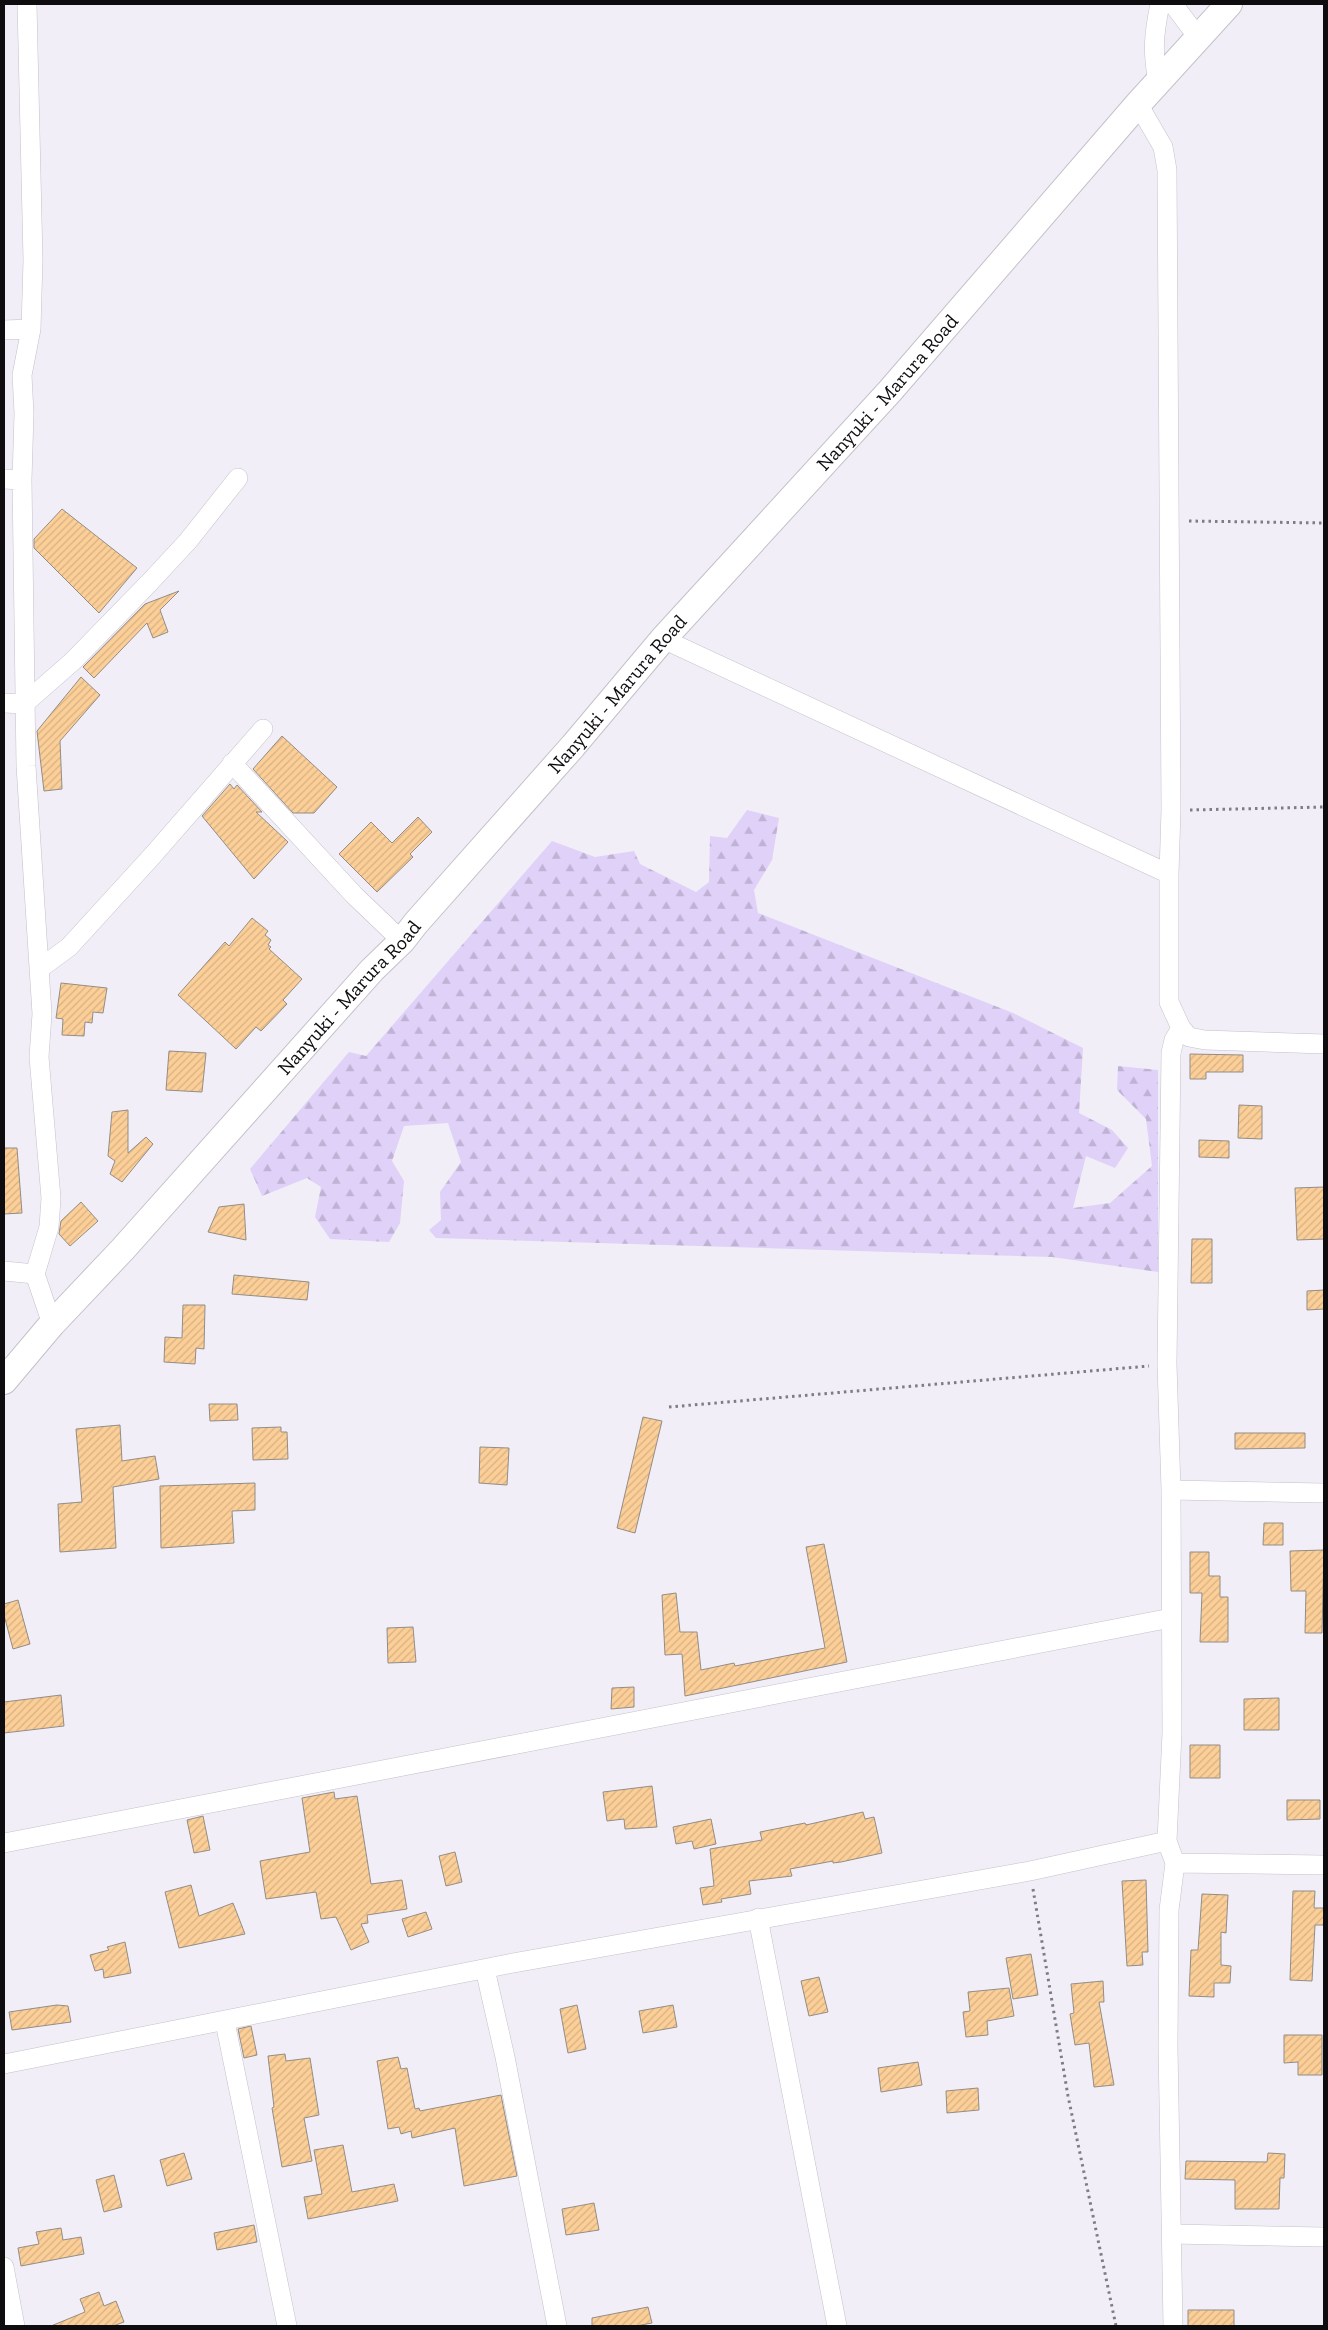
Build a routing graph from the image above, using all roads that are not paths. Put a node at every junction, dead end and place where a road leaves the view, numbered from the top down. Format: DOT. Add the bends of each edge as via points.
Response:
graph roads {
  1 [pos="27,4"];
  2 [pos="1160,4"];
  3 [pos="1173,4"];
  4 [pos="1229,4"];
  5 [pos="1197,36"];
  6 [pos="1158,81"];
  7 [pos="1138,104"];
  8 [pos="31,329"];
  9 [pos="4,330"];
  10 [pos="238,478"];
  11 [pos="13,480"];
  12 [pos="663,639"];
  13 [pos="4,703"];
  14 [pos="24,704"];
  15 [pos="263,729"];
  16 [pos="232,763"];
  17 [pos="1168,874"];
  18 [pos="402,942"];
  19 [pos="39,969"];
  20 [pos="1181,1028"];
  21 [pos="1324,1044"];
  22 [pos="4,1271"];
  23 [pos="35,1274"];
  24 [pos="52,1324"];
  25 [pos="4,1381"];
  26 [pos="1171,1490"];
  27 [pos="1324,1493"];
  28 [pos="1171,1618"];
  29 [pos="1167,1841"];
  30 [pos="4,1843"];
  31 [pos="1175,1864"];
  32 [pos="1324,1865"];
  33 [pos="758,1918"];
  34 [pos="485,1969"];
  35 [pos="225,2022"];
  36 [pos="4,2064"];
  37 [pos="1171,2234"];
  38 [pos="1324,2237"];
  39 [pos="4,2267"];
  40 [pos="15,2326"];
  41 [pos="287,2326"];
  42 [pos="557,2326"];
  43 [pos="837,2326"];
  44 [pos="1173,2326"];
  1 -- 8 [label="street" via="33,212"];
  2 -- 6 [label="street" via="1153,39"];
  3 -- 5 [label="street"];
  4 -- 5 [label="street, Nanyuki - Marura Road"];
  5 -- 6 [label="street, Nanyuki - Marura Road"];
  6 -- 7 [label="street, Nanyuki - Marura Road"];
  7 -- 12 [label="street, Nanyuki - Marura Road" via="890,391"];
  7 -- 17 [label="street" via="1163,147 1167,170 1172,810"];
  8 -- 9 [label="street"];
  8 -- 11 [label="street" via="22,375 24,412"];
  10 -- 14 [label="street" via="188,541 149,583 73,661"];
  11 -- 14 [label="street"];
  12 -- 17 [label="street"];
  12 -- 18 [label="street, Nanyuki - Marura Road" via="573,746 421,916"];
  13 -- 14 [label="street"];
  14 -- 19 [label="street" via="27,810"];
  15 -- 16 [label="street"];
  16 -- 18 [label="street"];
  16 -- 19 [label="street" via="69,947"];
  17 -- 20 [label="street" via="1169,1002"];
  18 -- 24 [label="street, Nanyuki - Marura Road" via="372,970"];
  19 -- 23 [label="street" via="40,1057 51,1198 49,1227"];
  20 -- 21 [label="street" via="1189,1036 1204,1040"];
  20 -- 26 [label="street" via="1171,1053 1167,1364"];
  22 -- 23 [label="street"];
  23 -- 24 [label="street"];
  24 -- 25 [label="street, Nanyuki - Marura Road"];
  26 -- 27 [label="street"];
  26 -- 28 [label="street"];
  28 -- 29 [label="street" via="1172,1733"];
  28 -- 30 [label="street"];
  29 -- 31 [label="street"];
  29 -- 33 [label="street" via="1030,1871"];
  31 -- 32 [label="street"];
  31 -- 37 [label="street" via="1170,1910 1168,2047"];
  33 -- 34 [label="street"];
  33 -- 43 [label="street"];
  34 -- 35 [label="street"];
  34 -- 42 [label="street"];
  35 -- 36 [label="street"];
  35 -- 41 [label="street"];
  37 -- 38 [label="street"];
  37 -- 44 [label="street"];
  39 -- 40 [label="street"];
}
